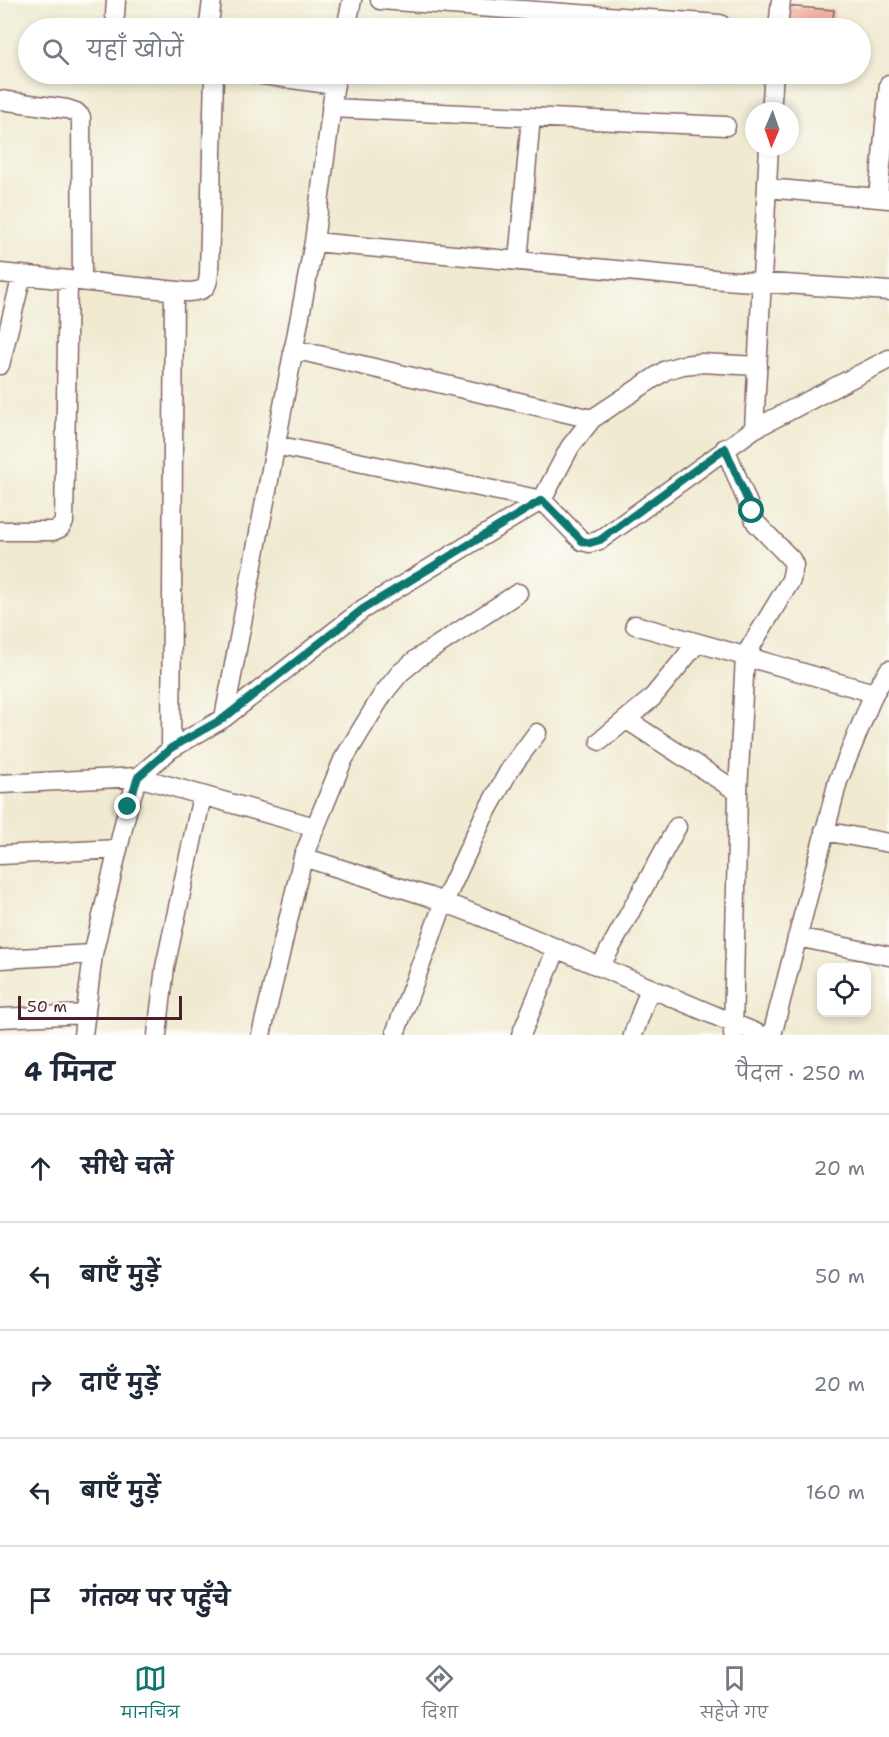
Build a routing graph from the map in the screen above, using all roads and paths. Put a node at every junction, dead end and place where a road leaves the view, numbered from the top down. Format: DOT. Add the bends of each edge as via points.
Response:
graph roads {
  1 [pos="212,0"];
  2 [pos="352,0"];
  3 [pos="380,0"];
  4 [pos="781,0"];
  5 [pos="210,18"];
  6 [pos="348,18"];
  7 [pos="635,18"];
  8 [pos="779,18"];
  9 [pos="214,84"];
  10 [pos="334,84"];
  11 [pos="773,84"];
  12 [pos="889,84"];
  13 [pos="0,100"];
  14 [pos="772,102"];
  15 [pos="331,108"];
  16 [pos="531,117"];
  17 [pos="726,126"];
  18 [pos="769,156"];
  19 [pos="767,188"];
  20 [pos="884,199"];
  21 [pos="314,242"];
  22 [pos="518,261"];
  23 [pos="0,273"];
  24 [pos="22,275"];
  25 [pos="75,280"];
  26 [pos="762,283"];
  27 [pos="174,291"];
  28 [pos="889,291"];
  29 [pos="293,349"];
  30 [pos="889,359"];
  31 [pos="0,365"];
  32 [pos="758,366"];
  33 [pos="592,420"];
  34 [pos="754,429"];
  35 [pos="275,445"];
  36 [pos="725,448"];
  37 [pos="542,500"];
  38 [pos="0,531"];
  39 [pos="518,593"];
  40 [pos="636,625"];
  41 [pos="698,643"];
  42 [pos="745,656"];
  43 [pos="889,670"];
  44 [pos="874,693"];
  45 [pos="224,718"];
  46 [pos="627,720"];
  47 [pos="537,733"];
  48 [pos="600,741"];
  49 [pos="171,748"];
  50 [pos="138,777"];
  51 [pos="0,784"];
  52 [pos="738,792"];
  53 [pos="202,796"];
  54 [pos="315,827"];
  55 [pos="677,827"];
  56 [pos="824,831"];
  57 [pos="889,843"];
  58 [pos="118,849"];
  59 [pos="0,855"];
  60 [pos="303,857"];
  61 [pos="444,902"];
  62 [pos="796,937"];
  63 [pos="557,948"];
  64 [pos="93,954"];
  65 [pos="889,956"];
  66 [pos="0,959"];
  67 [pos="600,967"];
  68 [pos="650,988"];
  69 [pos="86,1014"];
  70 [pos="0,1018"];
  71 [pos="734,1029"];
  72 [pos="396,1031"];
  73 [pos="83,1035"];
  74 [pos="156,1035"];
  75 [pos="261,1035"];
  76 [pos="521,1035"];
  77 [pos="633,1035"];
  78 [pos="761,1035"];
  79 [pos="772,1035"];
  1 -- 5 [label="street"];
  2 -- 6 [label="street"];
  3 -- 7 [label="street"];
  4 -- 8 [label="street"];
  9 -- 27 [label="street" via="209,283 197,291"];
  10 -- 15 [label="street"];
  11 -- 14 [label="street"];
  12 -- 20 [label="street"];
  13 -- 25 [label="street" via="67,108 81,117"];
  15 -- 16 [label="street"];
  15 -- 21 [label="street"];
  16 -- 17 [label="street"];
  16 -- 22 [label="street"];
  18 -- 19 [label="street"];
  19 -- 20 [label="street"];
  19 -- 26 [label="street"];
  21 -- 22 [label="street"];
  21 -- 29 [label="street"];
  22 -- 26 [label="street"];
  23 -- 24 [label="street"];
  24 -- 25 [label="street"];
  24 -- 31 [label="street"];
  25 -- 27 [label="street"];
  25 -- 38 [label="street" via="64,522 53,531"];
  26 -- 28 [label="street"];
  26 -- 32 [label="street"];
  27 -- 49 [label="street"];
  29 -- 33 [label="street"];
  29 -- 35 [label="street"];
  30 -- 34 [label="street"];
  32 -- 33 [label="street" via="701,363 666,370"];
  32 -- 34 [label="street"];
  33 -- 37 [label="street" via="570,447"];
  34 -- 36 [label="street"];
  35 -- 37 [label="street"];
  35 -- 45 [label="street"];
  36 -- 37 [label="street" via="600,540 590,543 582,541"];
  36 -- 42 [label="street" via="756,523 794,565 790,580"];
  37 -- 45 [label="street" via="363,609"];
  39 -- 54 [label="street" via="400,673 343,760"];
  40 -- 41 [label="street"];
  41 -- 42 [label="street"];
  41 -- 46 [label="street" via="665,684"];
  42 -- 44 [label="street"];
  42 -- 52 [label="street"];
  43 -- 44 [label="street"];
  44 -- 56 [label="street" via="848,752"];
  45 -- 49 [label="street"];
  46 -- 48 [label="street"];
  46 -- 52 [label="street"];
  47 -- 61 [label="street" via="498,790"];
  49 -- 50 [label="street"];
  50 -- 51 [label="street"];
  50 -- 53 [label="street"];
  50 -- 58 [label="street"];
  52 -- 71 [label="street"];
  53 -- 54 [label="street"];
  53 -- 74 [label="street" via="165,967"];
  54 -- 60 [label="street"];
  55 -- 67 [label="street"];
  56 -- 57 [label="street"];
  56 -- 62 [label="street"];
  58 -- 59 [label="street"];
  58 -- 64 [label="street"];
  60 -- 61 [label="street"];
  60 -- 75 [label="street"];
  61 -- 63 [label="street"];
  61 -- 72 [label="street"];
  62 -- 65 [label="street"];
  62 -- 79 [label="street"];
  63 -- 67 [label="street"];
  63 -- 76 [label="street"];
  64 -- 66 [label="street"];
  64 -- 69 [label="street"];
  67 -- 68 [label="street"];
  68 -- 71 [label="street"];
  68 -- 77 [label="street"];
  69 -- 70 [label="street"];
  69 -- 73 [label="street"];
  71 -- 78 [label="street"];
}
